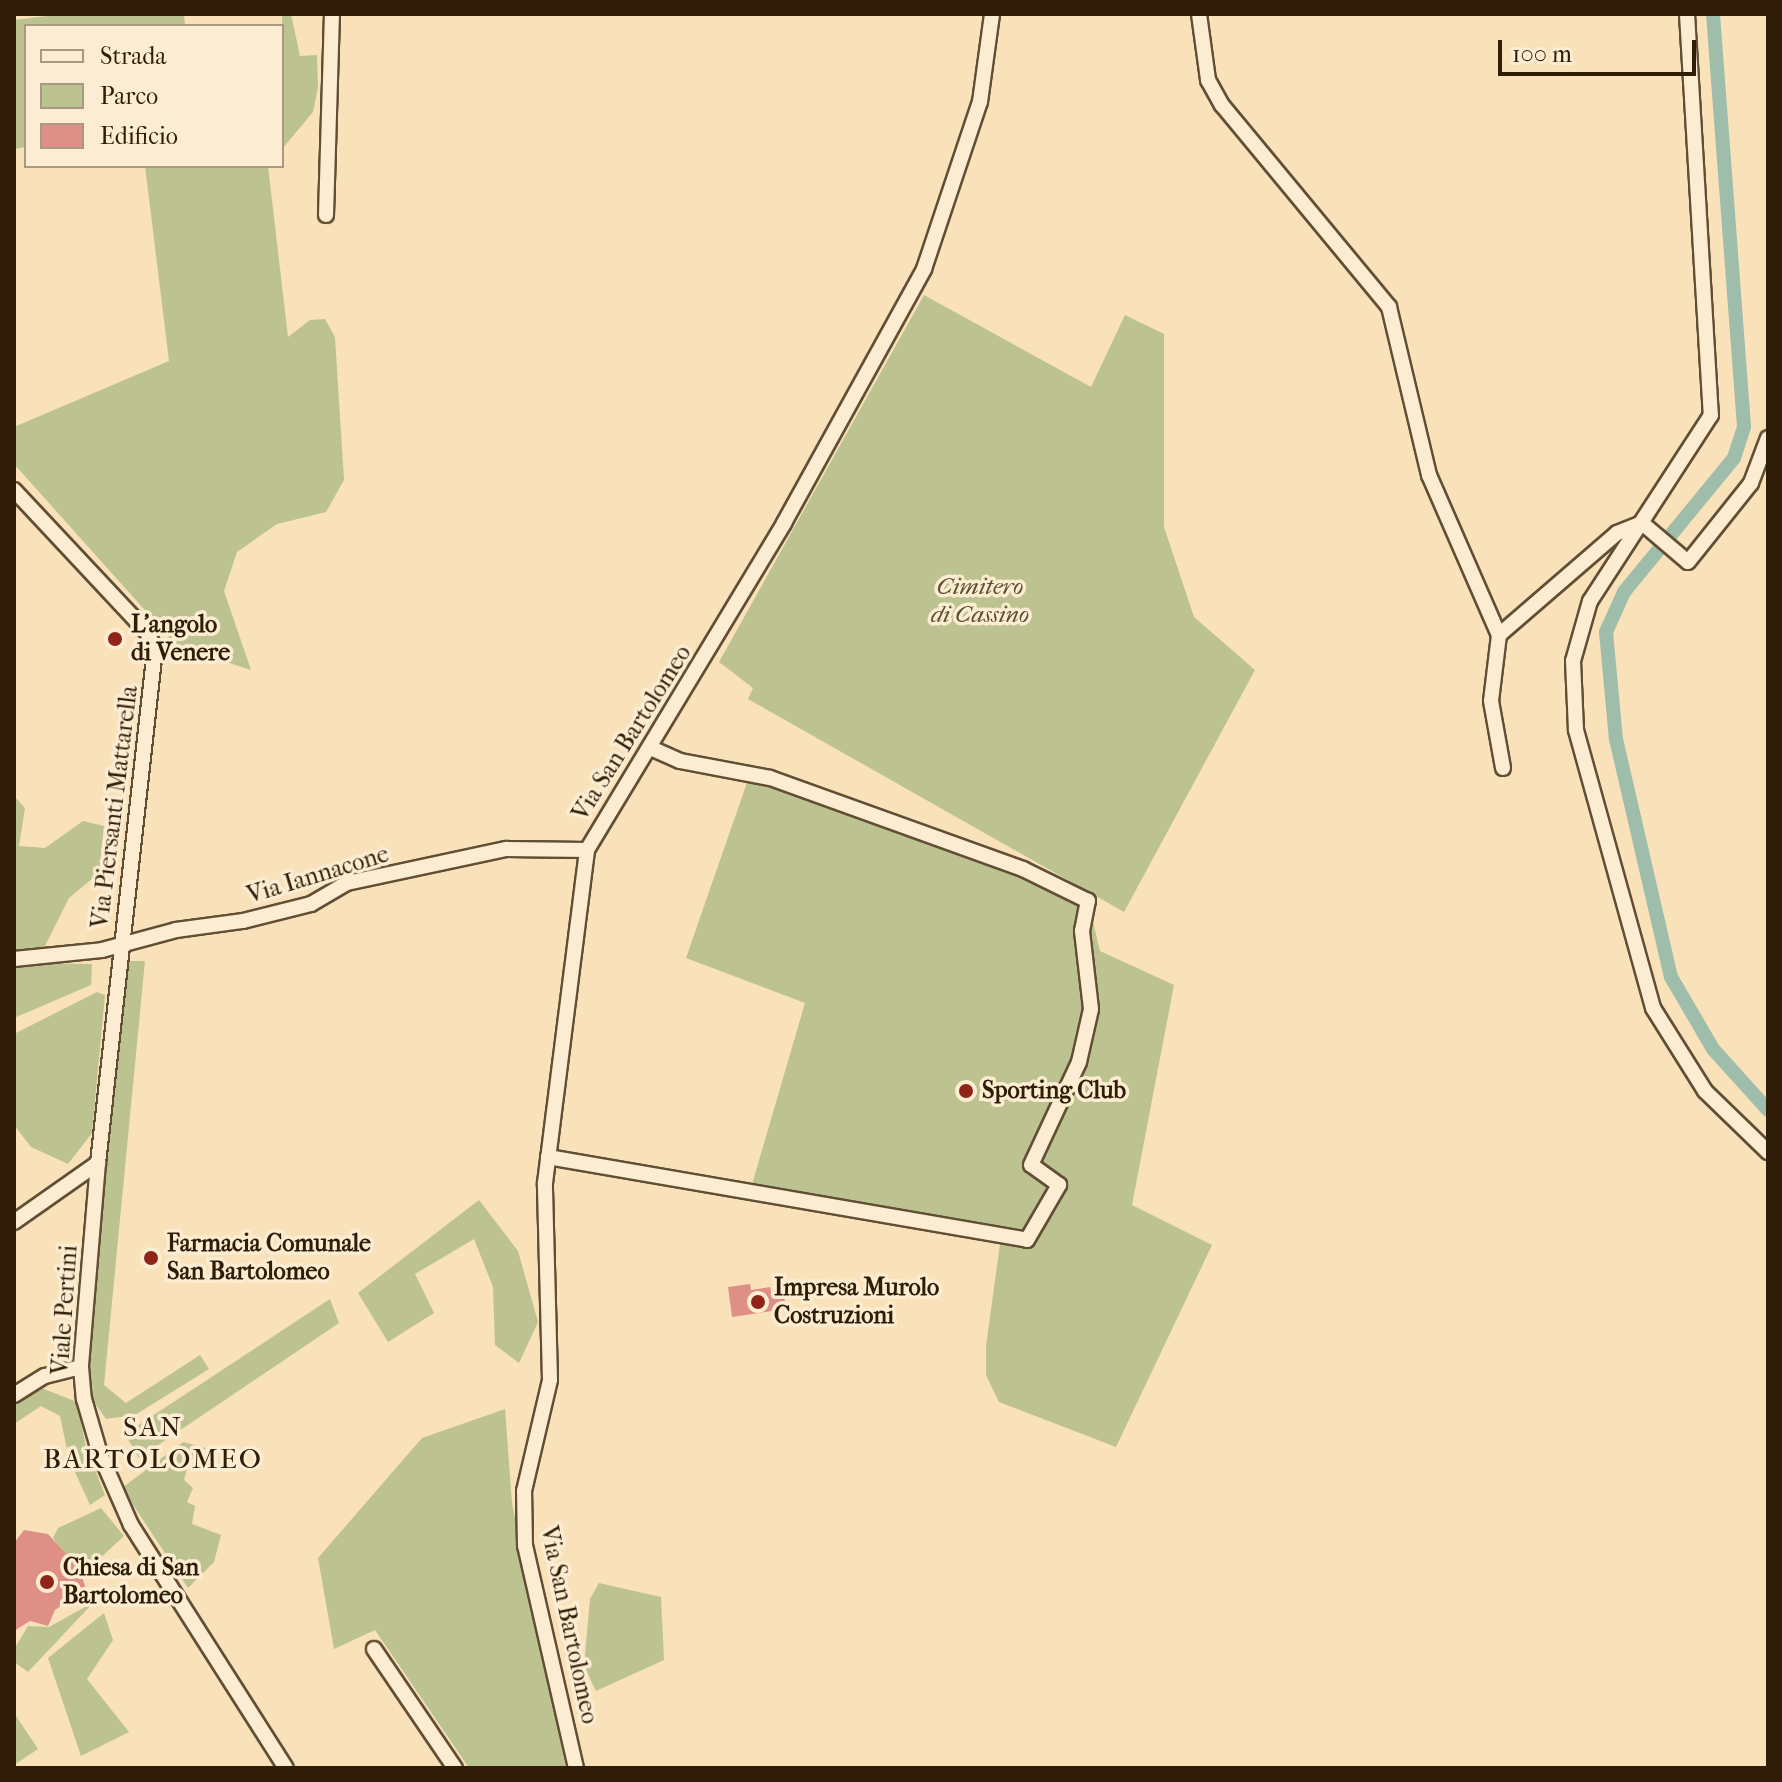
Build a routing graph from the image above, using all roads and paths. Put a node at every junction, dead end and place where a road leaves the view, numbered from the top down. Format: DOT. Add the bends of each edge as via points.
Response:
graph roads {
  1 [pos="332,14"];
  2 [pos="992,14"];
  3 [pos="1199,14"];
  4 [pos="1687,14"];
  5 [pos="326,215"];
  6 [pos="1768,438"];
  7 [pos="14,490"];
  8 [pos="1642,523"];
  9 [pos="1499,635"];
  10 [pos="651,748"];
  11 [pos="1503,768"];
  12 [pos="587,850"];
  13 [pos="121,945"];
  14 [pos="14,959"];
  15 [pos="1768,1152"];
  16 [pos="548,1157"];
  17 [pos="98,1163"];
  18 [pos="14,1222"];
  19 [pos="81,1367"];
  20 [pos="14,1395"];
  21 [pos="374,1649"];
  22 [pos="286,1768"];
  23 [pos="455,1768"];
  24 [pos="576,1768"];
  1 -- 5 [label="street"];
  2 -- 10 [label="street, Via San Bartolomeo" via="980,102 924,269"];
  3 -- 9 [label="street" via="1208,80 1222,105 1389,307 1429,475"];
  4 -- 8 [label="street" via="1711,415"];
  6 -- 8 [label="street" via="1751,483 1688,562"];
  7 -- 13 [label="street, Via Piersanti Mattarella" via="155,644"];
  8 -- 9 [label="street" via="1617,533"];
  8 -- 15 [label="street" via="1600,578 1581,624 1573,661 1576,730 1653,1008 1705,1091"];
  9 -- 11 [label="street" via="1491,701"];
  10 -- 12 [label="street, Via San Bartolomeo" via="613,798"];
  10 -- 16 [label="street" via="680,761 770,778 1023,869 1088,901 1082,931 1091,1009 1079,1062 1031,1165 1059,1185 1027,1240"];
  12 -- 13 [label="street, Via Iannacone" via="506,849 347,883 302,907"];
  12 -- 16 [label="street, Via San Bartolomeo"];
  13 -- 14 [label="street, Via Iannacone"];
  13 -- 17 [label="street, Viale Pertini"];
  16 -- 24 [label="street, Via San Bartolomeo" via="550,1380 524,1491 525,1546"];
  17 -- 18 [label="street"];
  17 -- 19 [label="street, Viale Pertini"];
  19 -- 20 [label="street" via="45,1376"];
  19 -- 22 [label="street, Viale Pertini" via="100,1454 131,1525"];
  21 -- 23 [label="street"];
}
